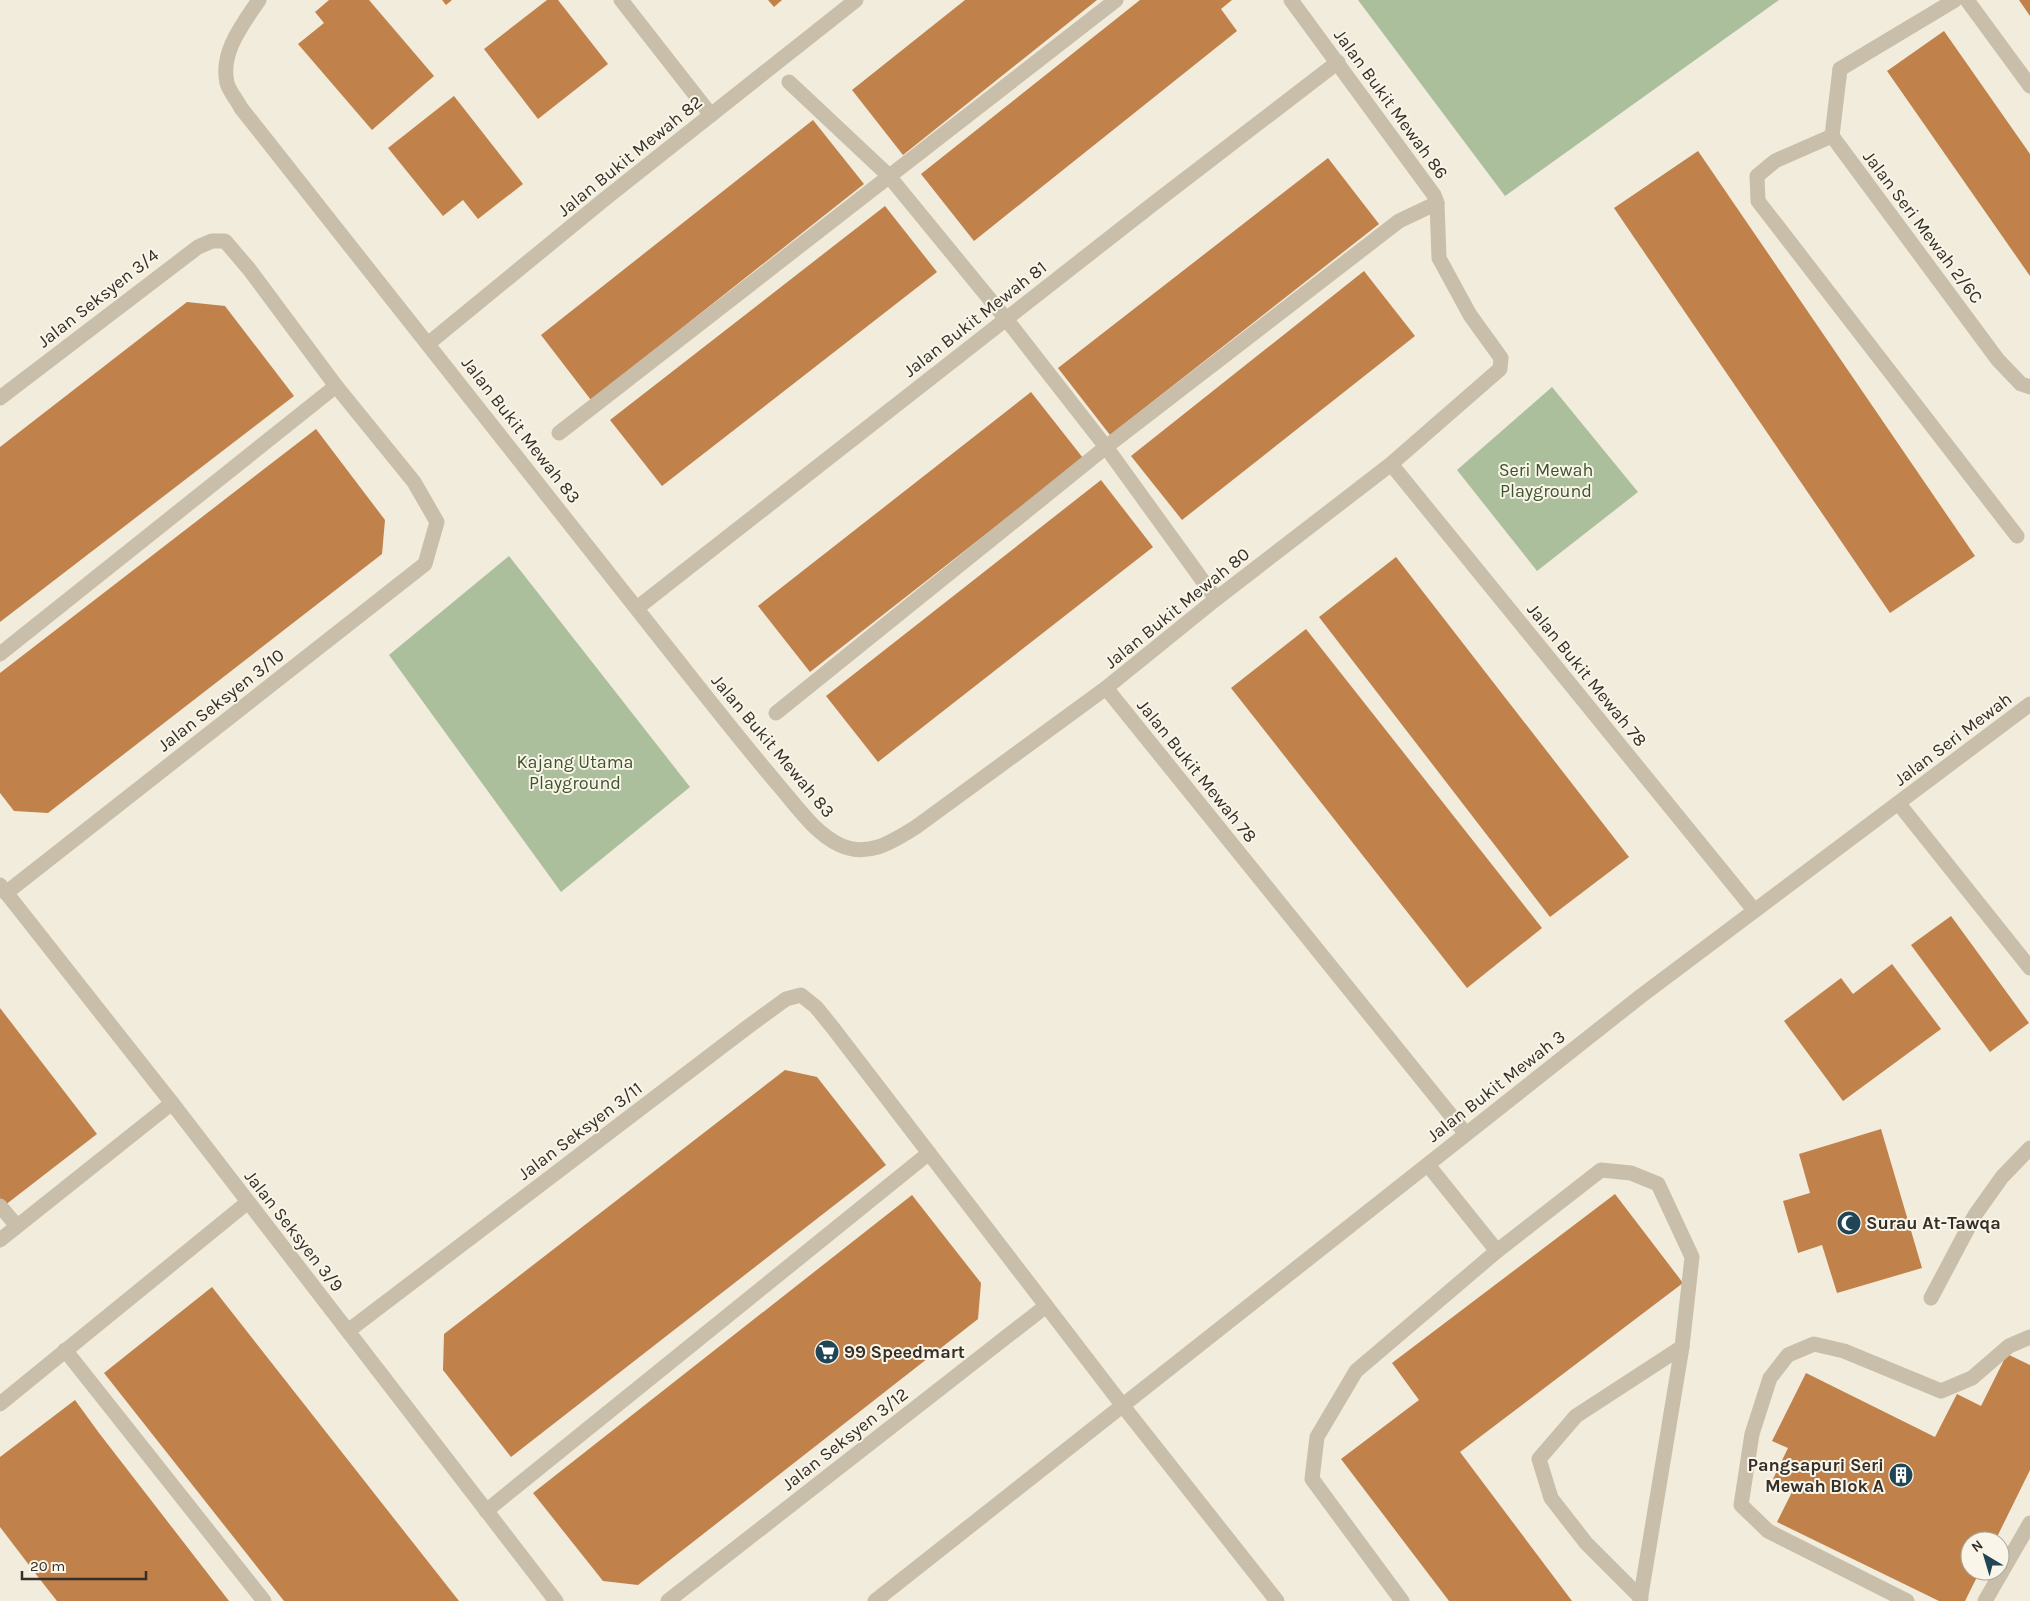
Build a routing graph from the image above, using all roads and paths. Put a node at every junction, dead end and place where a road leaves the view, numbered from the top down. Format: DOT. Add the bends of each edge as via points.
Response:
graph roads {
  1 [pos="259,0"];
  2 [pos="621,0"];
  3 [pos="856,0"];
  4 [pos="1116,0"];
  5 [pos="1291,0"];
  6 [pos="1955,0"];
  7 [pos="1967,0"];
  8 [pos="1338,62"];
  9 [pos="789,82"];
  10 [pos="2030,86"];
  11 [pos="711,115"];
  12 [pos="1832,136"];
  13 [pos="888,175"];
  14 [pos="1437,203"];
  15 [pos="1006,319"];
  16 [pos="429,343"];
  17 [pos="1500,369"];
  18 [pos="336,386"];
  19 [pos="2030,387"];
  20 [pos="0,398"];
  21 [pos="559,432"];
  22 [pos="1106,447"];
  23 [pos="1391,464"];
  24 [pos="2016,536"];
  25 [pos="1216,599"];
  26 [pos="637,608"];
  27 [pos="0,654"];
  28 [pos="1106,688"];
  29 [pos="2030,704"];
  30 [pos="776,712"];
  31 [pos="1899,804"];
  32 [pos="861,850"];
  33 [pos="3,889"];
  34 [pos="1754,910"];
  35 [pos="2030,968"];
  36 [pos="172,1104"];
  37 [pos="1466,1134"];
  38 [pos="2030,1148"];
  39 [pos="929,1153"];
  40 [pos="1428,1165"];
  41 [pos="248,1202"];
  42 [pos="0,1206"];
  43 [pos="17,1226"];
  44 [pos="0,1240"];
  45 [pos="1497,1251"];
  46 [pos="1931,1298"];
  47 [pos="1046,1306"];
  48 [pos="348,1331"];
  49 [pos="2030,1337"];
  50 [pos="1682,1347"];
  51 [pos="65,1350"];
  52 [pos="0,1404"];
  53 [pos="1124,1406"];
  54 [pos="486,1511"];
  55 [pos="2030,1523"];
  56 [pos="1641,1600"];
  57 [pos="264,1601"];
  58 [pos="556,1601"];
  59 [pos="668,1601"];
  60 [pos="875,1601"];
  61 [pos="1277,1601"];
  62 [pos="1402,1601"];
  63 [pos="1907,1601"];
  64 [pos="1985,1601"];
  1 -- 16 [label="street, Jalan Bukit Mewah 83" via="235,35 226,65 228,84 241,108"];
  2 -- 11 [label="street"];
  3 -- 11 [label="street, Jalan Bukit Mewah 82"];
  4 -- 13 [label="street"];
  5 -- 8 [label="street, Jalan Bukit Mewah 86"];
  6 -- 12 [label="street" via="1840,69"];
  7 -- 10 [label="street"];
  8 -- 14 [label="street, Jalan Bukit Mewah 86"];
  8 -- 15 [label="street, Jalan Bukit Mewah 81"];
  9 -- 13 [label="street"];
  11 -- 16 [label="street, Jalan Bukit Mewah 82"];
  12 -- 19 [label="street, Jalan Seri Mewah 2/6C" via="1998,360 2021,384"];
  12 -- 24 [label="street" via="1775,161 1757,176 1758,201"];
  13 -- 15 [label="street"];
  13 -- 21 [label="street"];
  14 -- 17 [label="street, Jalan Bukit Mewah 86" via="1439,258 1470,315 1501,358"];
  14 -- 22 [label="street" via="1399,221"];
  15 -- 22 [label="street"];
  15 -- 26 [label="street, Jalan Bukit Mewah 81"];
  16 -- 26 [label="street, Jalan Bukit Mewah 83"];
  17 -- 23 [label="street, Jalan Bukit Mewah 80"];
  18 -- 20 [label="street, Jalan Seksyen 3/4" via="249,269 225,242 212,241 198,247"];
  18 -- 27 [label="street"];
  18 -- 33 [label="street, Jalan Seksyen 3/10" via="414,482 437,522 425,564"];
  22 -- 25 [label="street"];
  22 -- 30 [label="street"];
  23 -- 25 [label="street, Jalan Bukit Mewah 80"];
  23 -- 34 [label="street, Jalan Bukit Mewah 78"];
  25 -- 28 [label="street, Jalan Bukit Mewah 80"];
  26 -- 32 [label="street, Jalan Bukit Mewah 83" via="741,741 817,830 840,845"];
  28 -- 32 [label="street, Jalan Bukit Mewah 80" via="916,827 888,845"];
  28 -- 37 [label="street, Jalan Bukit Mewah 78"];
  29 -- 31 [label="street, Jalan Seri Mewah"];
  31 -- 34 [label="street, Jalan Bukit Mewah 3"];
  31 -- 35 [label="street"];
  33 -- 36 [label="street, Jalan Seksyen 3/9"];
  34 -- 37 [label="street, Jalan Bukit Mewah 3"];
  36 -- 41 [label="street, Jalan Seksyen 3/9"];
  36 -- 43 [label="street"];
  37 -- 40 [label="street, Jalan Bukit Mewah 3"];
  38 -- 46 [label="street" via="2002,1177 1975,1215"];
  39 -- 47 [label="street, Jalan Seksyen 3/11"];
  39 -- 48 [label="street, Jalan Seksyen 3/11" via="808,999 801,995 786,999"];
  39 -- 54 [label="street"];
  40 -- 45 [label="street"];
  40 -- 53 [label="street, Jalan Bukit Mewah 3"];
  41 -- 48 [label="street, Jalan Seksyen 3/9"];
  41 -- 51 [label="street"];
  42 -- 43 [label="street"];
  43 -- 44 [label="street"];
  45 -- 50 [label="street" via="1601,1170 1631,1173 1658,1184 1692,1257"];
  45 -- 62 [label="street" via="1356,1371 1317,1437 1312,1479"];
  47 -- 53 [label="street, Jalan Seksyen 3/11"];
  47 -- 59 [label="street, Jalan Seksyen 3/12"];
  48 -- 54 [label="street, Jalan Seksyen 3/9"];
  49 -- 63 [label="street" via="2009,1346 1972,1378 1941,1392 1844,1351 1814,1344 1788,1355 1770,1378 1752,1434 1740,1505 1768,1532"];
  50 -- 56 [label="street"];
  50 -- 56 [label="street" via="1576,1416 1539,1459 1551,1498 1586,1543"];
  51 -- 52 [label="street"];
  51 -- 57 [label="street"];
  53 -- 60 [label="street, Jalan Bukit Mewah 3"];
  53 -- 61 [label="street, Jalan Seksyen 3/11"];
  54 -- 58 [label="street, Jalan Seksyen 3/9"];
  55 -- 64 [label="street"];
}
